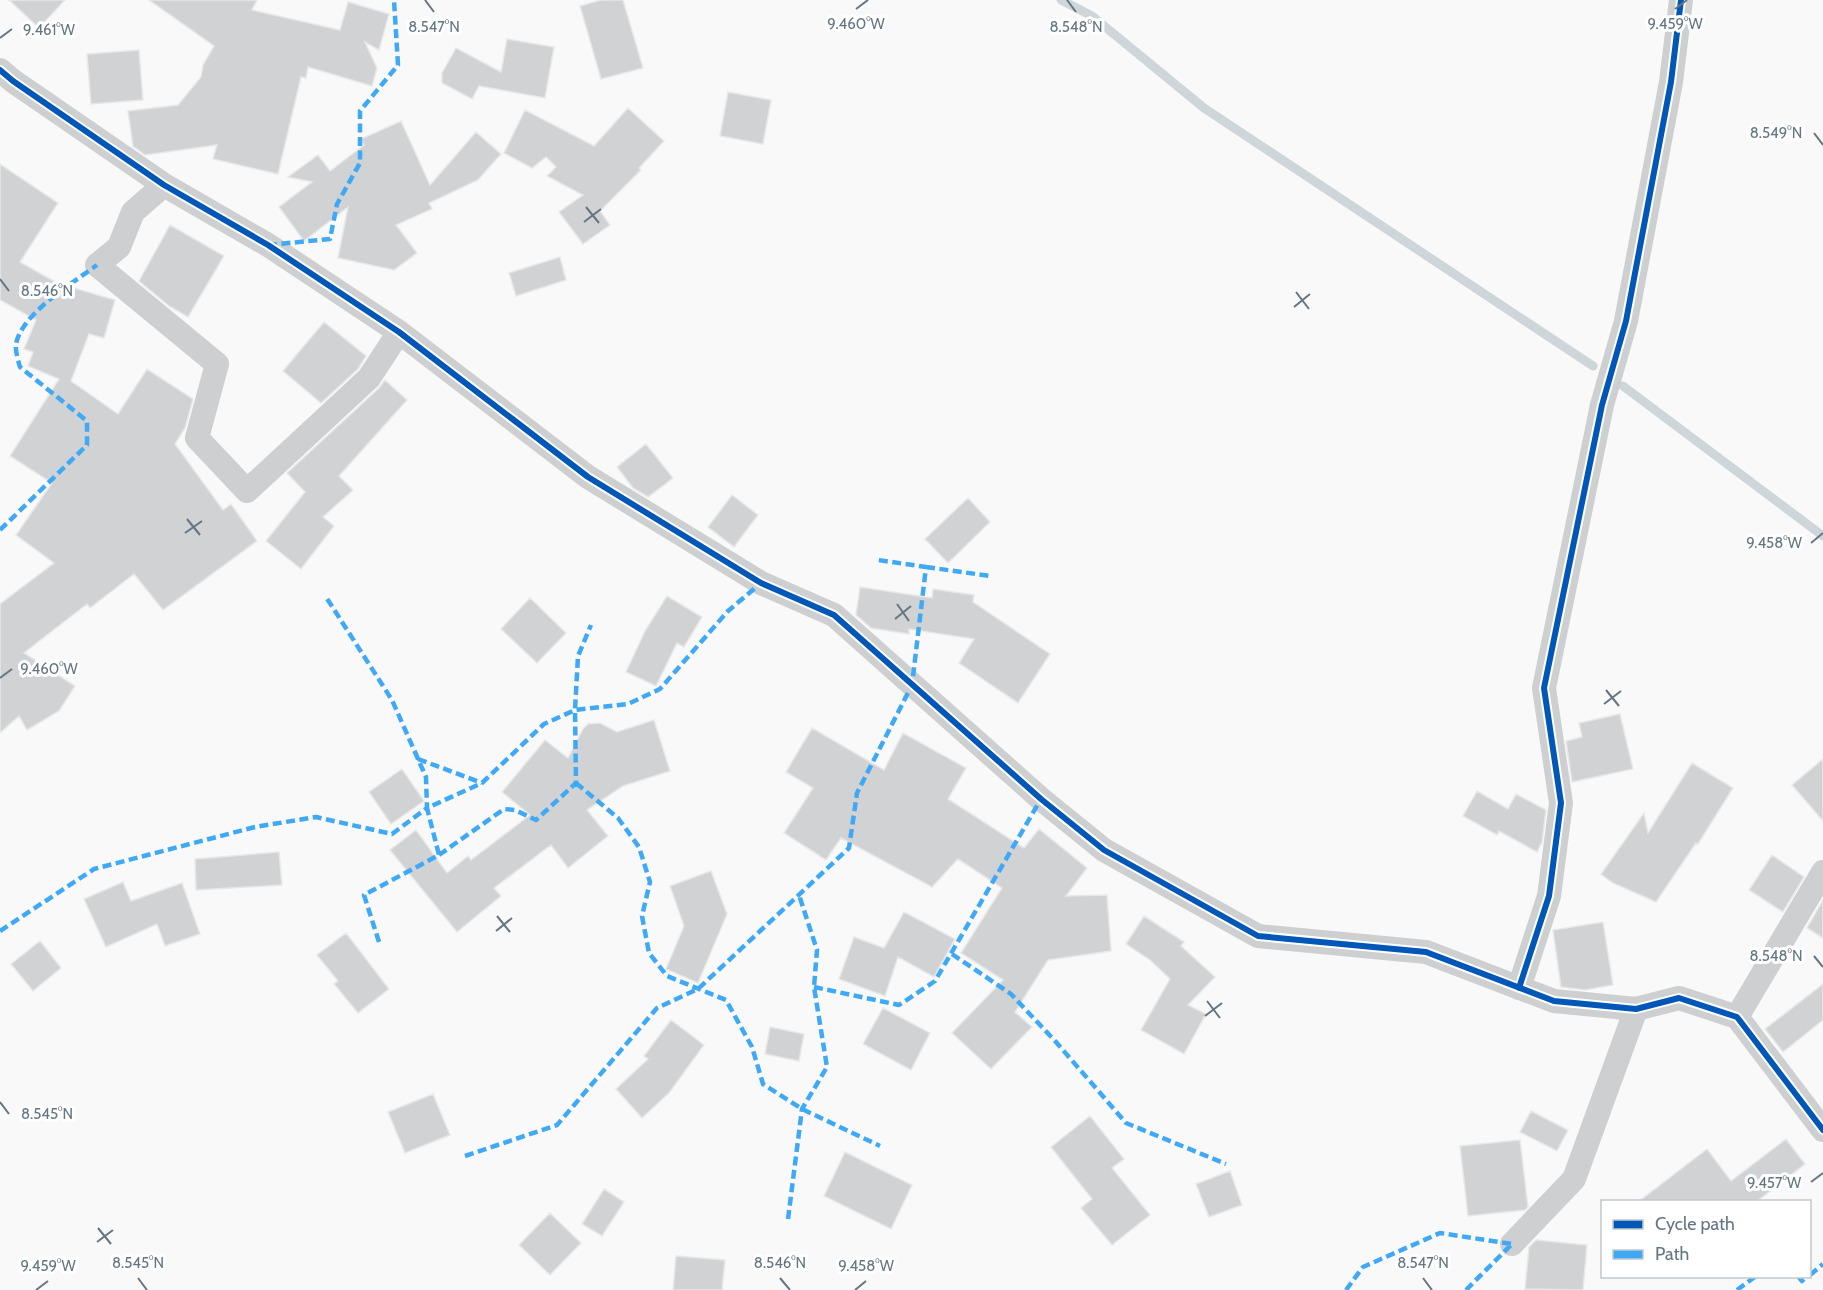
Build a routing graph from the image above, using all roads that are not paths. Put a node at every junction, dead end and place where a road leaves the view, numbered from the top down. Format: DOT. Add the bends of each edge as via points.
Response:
graph roads {
  1 [pos="1681,0"];
  2 [pos="0,70"];
  3 [pos="164,185"];
  4 [pos="399,332"];
  5 [pos="1823,872"];
  6 [pos="1518,988"];
  7 [pos="1636,1009"];
  8 [pos="1737,1017"];
  9 [pos="1823,1130"];
  10 [pos="1512,1244"];
  1 -- 6 [label="street" via="1671,82 1628,310 1602,405 1544,688 1561,803 1549,896"];
  2 -- 3 [label="street"];
  3 -- 4 [label="street" via="268,245"];
  3 -- 4 [label="street" via="133,212 119,247 97,265 217,364 197,438 247,490 369,378"];
  4 -- 6 [label="street" via="588,477 761,584 834,615 1104,850 1258,936 1426,952"];
  5 -- 8 [label="street"];
  6 -- 7 [label="street" via="1554,1001"];
  7 -- 8 [label="street" via="1679,998"];
  7 -- 10 [label="street" via="1574,1179"];
  8 -- 9 [label="street"];
}
